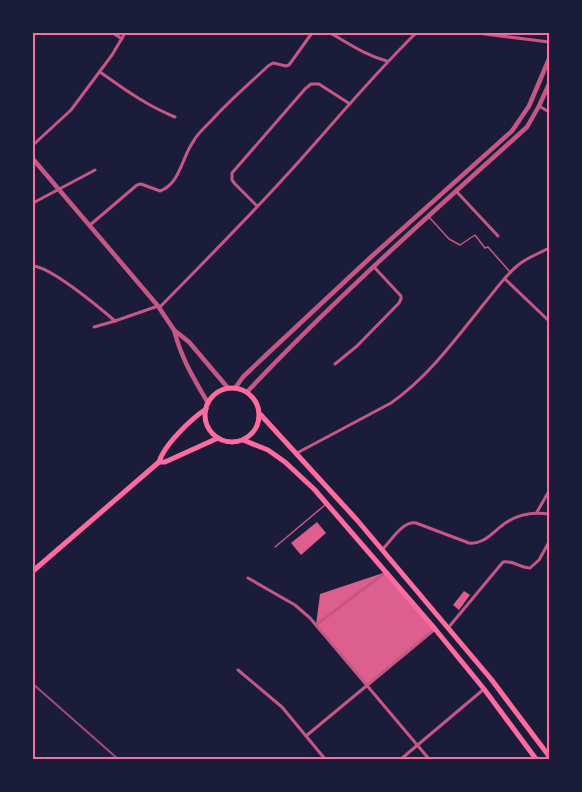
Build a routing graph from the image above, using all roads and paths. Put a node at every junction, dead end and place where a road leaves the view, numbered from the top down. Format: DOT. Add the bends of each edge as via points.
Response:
graph roads {
  1 [pos="113,33"];
  2 [pos="126,33"];
  3 [pos="312,33"];
  4 [pos="330,33"];
  5 [pos="416,33"];
  6 [pos="477,33"];
  7 [pos="122,39"];
  8 [pos="549,42"];
  9 [pos="549,59"];
  10 [pos="387,61"];
  11 [pos="100,72"];
  12 [pos="543,74"];
  13 [pos="549,75"];
  14 [pos="549,84"];
  15 [pos="350,104"];
  16 [pos="539,106"];
  17 [pos="549,112"];
  18 [pos="175,117"];
  19 [pos="33,145"];
  20 [pos="33,159"];
  21 [pos="95,170"];
  22 [pos="60,190"];
  23 [pos="456,191"];
  24 [pos="33,203"];
  25 [pos="257,206"];
  26 [pos="428,217"];
  27 [pos="90,225"];
  28 [pos="498,236"];
  29 [pos="549,248"];
  30 [pos="33,266"];
  31 [pos="374,267"];
  32 [pos="510,272"];
  33 [pos="505,279"];
  34 [pos="158,307"];
  35 [pos="115,321"];
  36 [pos="549,321"];
  37 [pos="94,327"];
  38 [pos="174,330"];
  39 [pos="335,364"];
  40 [pos="232,388"];
  41 [pos="247,392"];
  42 [pos="207,406"];
  43 [pos="260,414"];
  44 [pos="218,438"];
  45 [pos="243,440"];
  46 [pos="297,453"];
  47 [pos="159,462"];
  48 [pos="549,490"];
  49 [pos="327,504"];
  50 [pos="537,512"];
  51 [pos="549,514"];
  52 [pos="549,543"];
  53 [pos="275,547"];
  54 [pos="382,550"];
  55 [pos="33,571"];
  56 [pos="386,572"];
  57 [pos="248,578"];
  58 [pos="316,625"];
  59 [pos="448,628"];
  60 [pos="435,629"];
  61 [pos="238,670"];
  62 [pos="368,686"];
  63 [pos="484,689"];
  64 [pos="306,736"];
  65 [pos="417,744"];
  66 [pos="549,756"];
  67 [pos="325,759"];
  68 [pos="400,759"];
  69 [pos="429,759"];
  70 [pos="536,759"];
  1 -- 7 [label="street"];
  2 -- 7 [label="street"];
  3 -- 27 [label="street" via="289,64 271,64 219,112 192,143 170,185 160,190 137,185"];
  4 -- 10 [label="street" via="356,50"];
  5 -- 10 [label="street"];
  6 -- 8 [label="street"];
  7 -- 11 [label="street"];
  9 -- 12 [label="street"];
  10 -- 15 [label="street"];
  11 -- 18 [label="street" via="157,110"];
  11 -- 19 [label="street" via="71,110"];
  12 -- 13 [label="street"];
  12 -- 40 [label="street" via="512,131 371,256"];
  14 -- 16 [label="street"];
  15 -- 25 [label="street"];
  15 -- 25 [label="street" via="319,84 305,89 232,173 235,184"];
  16 -- 17 [label="street"];
  16 -- 23 [label="street" via="527,127"];
  20 -- 22 [label="street"];
  21 -- 22 [label="street"];
  22 -- 24 [label="street"];
  22 -- 27 [label="street"];
  23 -- 26 [label="street"];
  23 -- 28 [label="street"];
  25 -- 34 [label="street"];
  26 -- 31 [label="street"];
  26 -- 32 [label="lane" via="460,245 475,236"];
  27 -- 34 [label="street"];
  29 -- 32 [label="street"];
  30 -- 35 [label="street" via="40,266 68,284"];
  31 -- 39 [label="street" via="402,299"];
  31 -- 41 [label="street"];
  32 -- 33 [label="street"];
  33 -- 36 [label="street"];
  33 -- 46 [label="street" via="418,383 391,403"];
  34 -- 35 [label="street"];
  34 -- 38 [label="street"];
  35 -- 37 [label="street"];
  38 -- 40 [label="street"];
  38 -- 42 [label="street" via="186,366"];
  40 -- 41 [label="highway"];
  40 -- 42 [label="highway" via="216,393"];
  41 -- 43 [label="highway"];
  42 -- 44 [label="highway" via="206,422"];
  42 -- 47 [label="highway" via="180,432"];
  43 -- 45 [label="highway" via="253,432"];
  43 -- 46 [label="highway"];
  44 -- 45 [label="highway" via="230,442"];
  44 -- 47 [label="highway"];
  45 -- 49 [label="highway" via="285,462"];
  46 -- 54 [label="highway"];
  47 -- 55 [label="highway"];
  48 -- 50 [label="street"];
  49 -- 53 [label="lane"];
  49 -- 56 [label="highway"];
  50 -- 51 [label="street"];
  50 -- 54 [label="street" via="513,519 476,544 411,522"];
  52 -- 59 [label="street" via="530,568 503,562"];
  54 -- 59 [label="highway"];
  56 -- 58 [label="street"];
  56 -- 60 [label="highway"];
  57 -- 58 [label="street" via="295,605"];
  58 -- 62 [label="street"];
  59 -- 66 [label="highway"];
  60 -- 62 [label="street"];
  60 -- 63 [label="highway"];
  61 -- 64 [label="street" via="282,707"];
  62 -- 64 [label="street"];
  62 -- 65 [label="street"];
  63 -- 65 [label="street"];
  63 -- 70 [label="highway"];
  64 -- 67 [label="street"];
  65 -- 68 [label="street"];
  65 -- 69 [label="street"];
}
